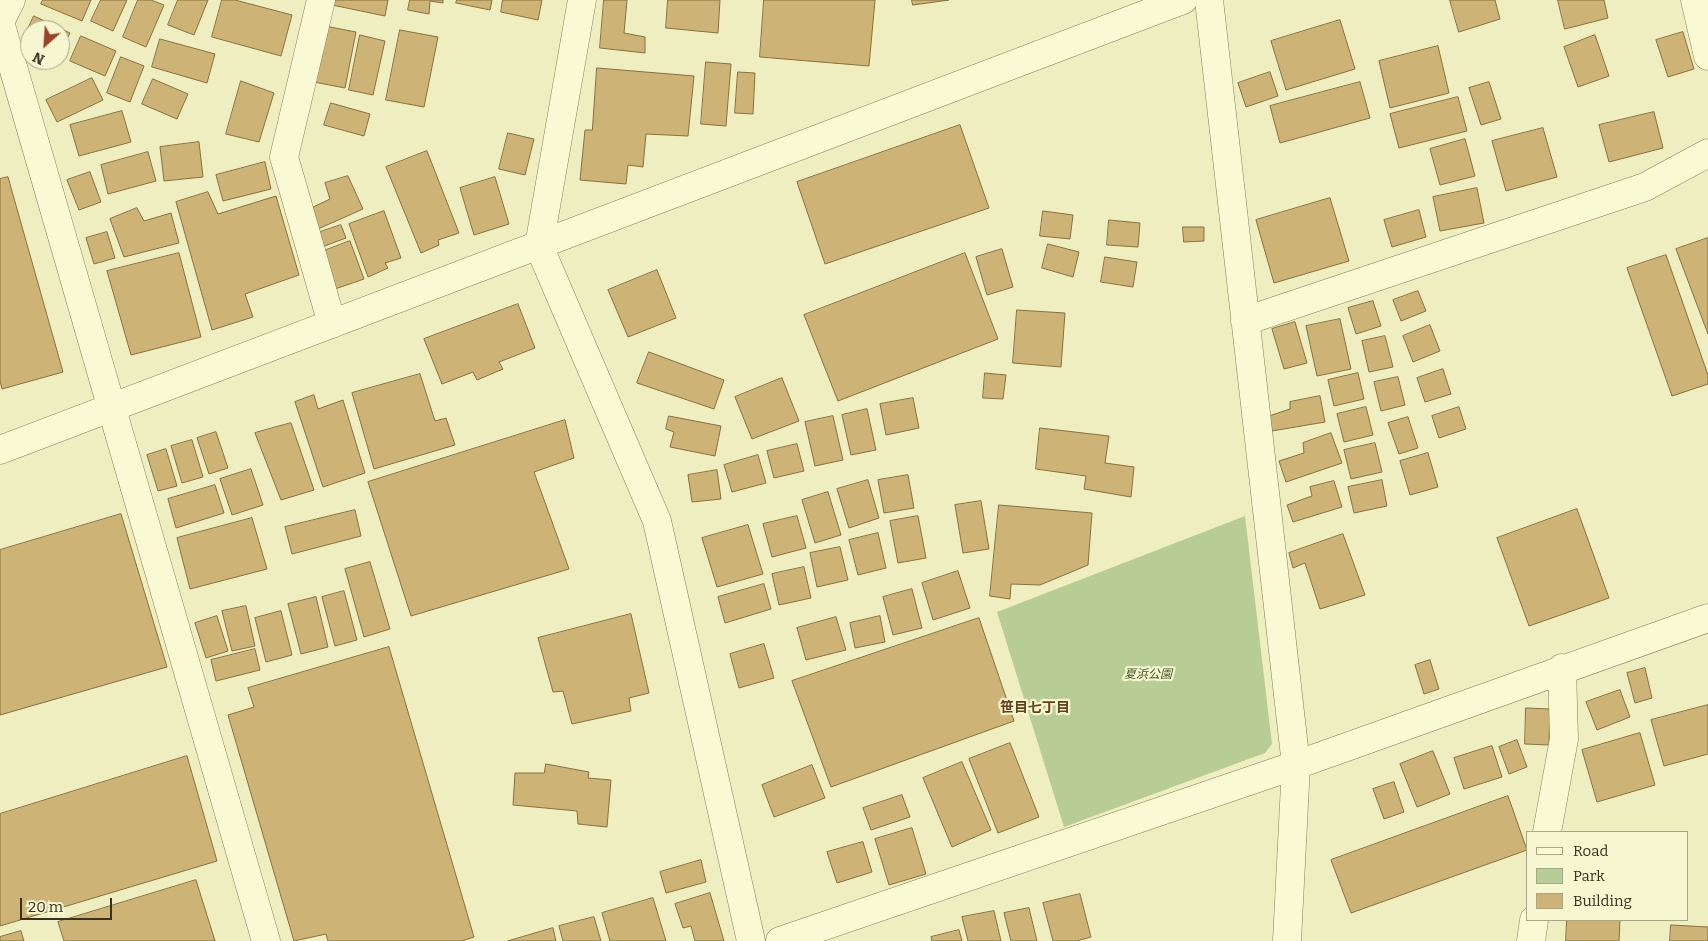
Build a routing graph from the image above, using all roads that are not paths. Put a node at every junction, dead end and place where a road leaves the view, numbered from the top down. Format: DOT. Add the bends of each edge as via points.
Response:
graph roads {
  1 [pos="11,0"];
  2 [pos="321,0"];
  3 [pos="582,0"];
  4 [pos="1183,0"];
  5 [pos="1208,0"];
  6 [pos="1695,0"];
  7 [pos="1708,56"];
  8 [pos="1708,153"];
  9 [pos="538,246"];
  10 [pos="1245,321"];
  11 [pos="332,324"];
  12 [pos="112,407"];
  13 [pos="0,450"];
  14 [pos="1708,618"];
  15 [pos="1562,668"];
  16 [pos="1296,765"];
  17 [pos="1547,831"];
  18 [pos="1534,921"];
  19 [pos="266,941"];
  20 [pos="751,941"];
  21 [pos="780,941"];
  22 [pos="1287,941"];
  23 [pos="1532,941"];
  1 -- 12 [label="street" via="0,22"];
  2 -- 11 [label="street" via="284,158"];
  3 -- 9 [label="street"];
  4 -- 9 [label="street"];
  5 -- 10 [label="street"];
  6 -- 7 [label="street"];
  8 -- 10 [label="street" via="1644,187"];
  9 -- 11 [label="street"];
  9 -- 20 [label="street" via="657,520"];
  10 -- 16 [label="street"];
  11 -- 12 [label="street"];
  12 -- 13 [label="street"];
  12 -- 19 [label="street"];
  14 -- 15 [label="street"];
  15 -- 16 [label="street"];
  15 -- 17 [label="street" via="1564,739"];
  16 -- 21 [label="street"];
  16 -- 22 [label="street"];
  18 -- 23 [label="street"];
}
